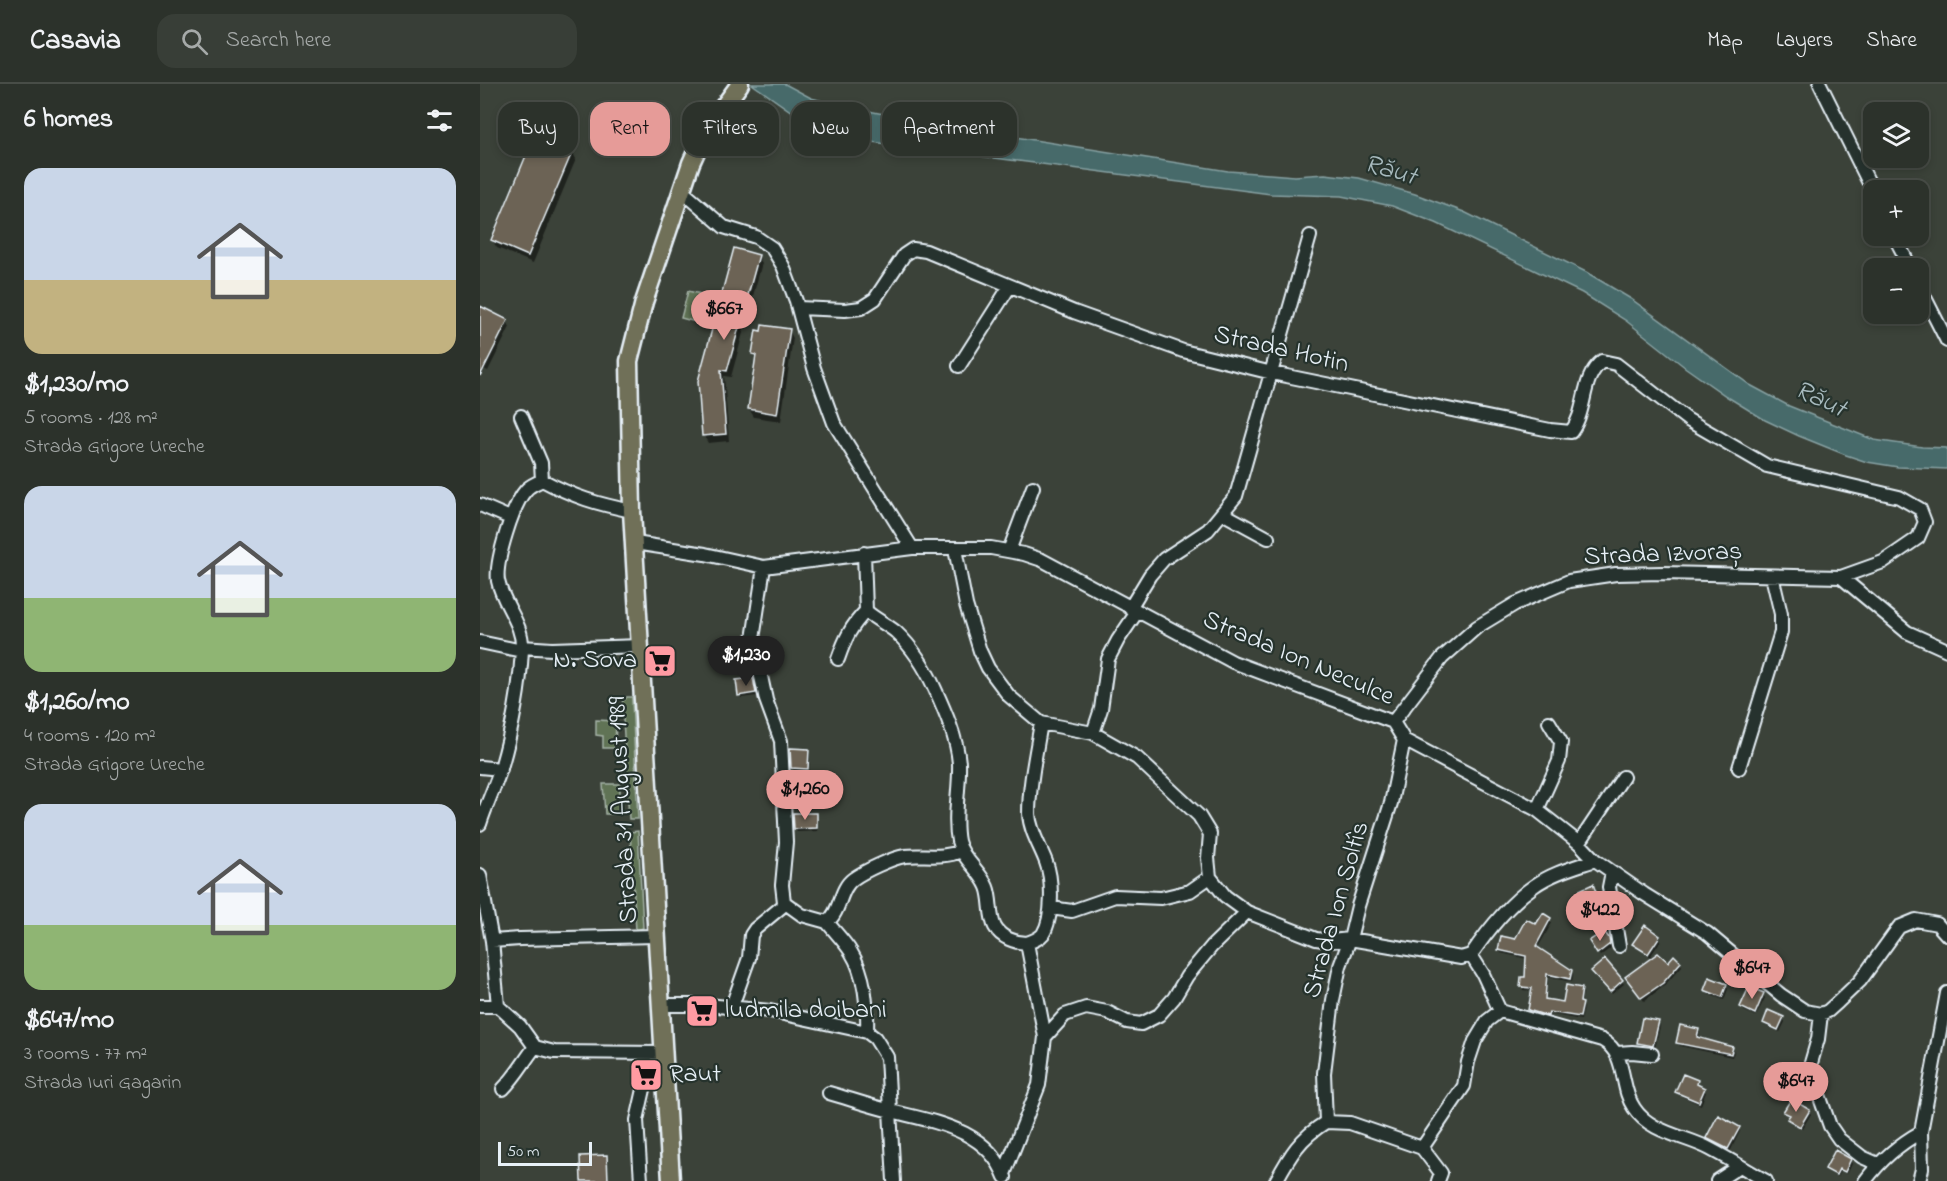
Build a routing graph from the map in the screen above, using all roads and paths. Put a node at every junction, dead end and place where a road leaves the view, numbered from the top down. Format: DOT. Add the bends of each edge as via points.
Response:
graph roads {
  1 [pos="740,84"];
  2 [pos="1820,84"];
  3 [pos="1868,180"];
  4 [pos="681,190"];
  5 [pos="1310,236"];
  6 [pos="1010,286"];
  7 [pos="1929,306"];
  8 [pos="798,308"];
  9 [pos="1947,341"];
  10 [pos="959,366"];
  11 [pos="1272,373"];
  12 [pos="521,416"];
  13 [pos="542,480"];
  14 [pos="1033,487"];
  15 [pos="480,505"];
  16 [pos="632,512"];
  17 [pos="1222,513"];
  18 [pos="510,518"];
  19 [pos="1268,538"];
  20 [pos="635,543"];
  21 [pos="912,548"];
  22 [pos="955,549"];
  23 [pos="1009,551"];
  24 [pos="864,553"];
  25 [pos="764,567"];
  26 [pos="1772,576"];
  27 [pos="1841,577"];
  28 [pos="866,610"];
  29 [pos="1134,610"];
  30 [pos="480,642"];
  31 [pos="641,646"];
  32 [pos="522,649"];
  33 [pos="1947,650"];
  34 [pos="838,659"];
  35 [pos="1394,722"];
  36 [pos="1549,722"];
  37 [pos="1041,723"];
  38 [pos="1093,733"];
  39 [pos="1404,740"];
  40 [pos="480,767"];
  41 [pos="1739,768"];
  42 [pos="501,769"];
  43 [pos="1623,777"];
  44 [pos="1537,810"];
  45 [pos="480,824"];
  46 [pos="1579,843"];
  47 [pos="960,851"];
  48 [pos="1595,860"];
  49 [pos="1612,872"];
  50 [pos="480,875"];
  51 [pos="1210,877"];
  52 [pos="786,904"];
  53 [pos="1051,908"];
  54 [pos="1247,912"];
  55 [pos="827,922"];
  56 [pos="1947,935"];
  57 [pos="657,936"];
  58 [pos="1350,939"];
  59 [pos="492,942"];
  60 [pos="1027,943"];
  61 [pos="1619,946"];
  62 [pos="1471,955"];
  63 [pos="1947,993"];
  64 [pos="660,1005"];
  65 [pos="480,1006"];
  66 [pos="498,1006"];
  67 [pos="732,1006"];
  68 [pos="1500,1011"];
  69 [pos="1821,1014"];
  70 [pos="867,1032"];
  71 [pos="1045,1037"];
  72 [pos="536,1047"];
  73 [pos="645,1053"];
  74 [pos="662,1053"];
  75 [pos="1617,1053"];
  76 [pos="1652,1054"];
  77 [pos="504,1089"];
  78 [pos="830,1093"];
  79 [pos="891,1111"];
  80 [pos="1326,1122"];
  81 [pos="1921,1132"];
  82 [pos="1422,1148"];
  83 [pos="1878,1164"];
  84 [pos="1740,1166"];
  85 [pos="1006,1177"];
  86 [pos="1440,1177"];
  87 [pos="641,1181"];
  88 [pos="671,1181"];
  89 [pos="894,1181"];
  90 [pos="1276,1181"];
  91 [pos="1453,1181"];
  92 [pos="1717,1181"];
  93 [pos="1766,1181"];
  94 [pos="1865,1181"];
  95 [pos="1919,1181"];
  1 -- 4 [label="main road, Strada 31 August 1989" via="705,132"];
  2 -- 3 [label="street"];
  4 -- 8 [label="street" via="724,227 756,237 772,248"];
  4 -- 16 [label="main road, Strada 31 August 1989" via="629,361"];
  5 -- 11 [label="street"];
  6 -- 8 [label="street, Strada Hotin" via="913,249 904,255 875,299 861,308"];
  6 -- 10 [label="street"];
  6 -- 11 [label="street, Strada Hotin" via="1183,351"];
  7 -- 9 [label="street"];
  8 -- 21 [label="street" via="834,423"];
  11 -- 17 [label="street" via="1236,496"];
  11 -- 27 [label="street, Strada Hotin" via="1571,432 1579,422 1592,369 1602,361 1616,363 1688,420 1767,466 1899,496 1920,509 1924,522 1918,538 1883,562"];
  12 -- 13 [label="street" via="541,463"];
  13 -- 16 [label="street" via="592,503"];
  13 -- 18 [label="street" via="526,490"];
  14 -- 23 [label="street"];
  15 -- 18 [label="street"];
  16 -- 20 [label="main road, Strada 31 August 1989"];
  17 -- 19 [label="street"];
  17 -- 29 [label="street" via="1208,530 1164,559 1150,575"];
  18 -- 32 [label="street" via="498,579 520,632"];
  20 -- 25 [label="street, Strada Ion Neculce"];
  20 -- 31 [label="main road, Strada 31 August 1989"];
  21 -- 22 [label="street, Strada Ion Neculce"];
  21 -- 24 [label="street, Strada Ion Neculce"];
  22 -- 23 [label="street, Strada Ion Neculce"];
  22 -- 37 [label="street" via="966,605 988,668 1009,696"];
  23 -- 29 [label="street, Strada Ion Neculce" via="1042,560"];
  24 -- 25 [label="street, Strada Ion Neculce"];
  24 -- 28 [label="street"];
  25 -- 52 [label="street" via="753,639 766,700 781,741"];
  26 -- 27 [label="street, Strada Izvoraș"];
  26 -- 35 [label="street, Strada Izvoraș" via="1616,574 1569,581 1515,604 1477,627 1442,658"];
  26 -- 41 [label="street, Strada Izvoraș" via="1781,632"];
  27 -- 33 [label="street" via="1907,632"];
  28 -- 34 [label="street" via="853,624"];
  28 -- 47 [label="street" via="912,650 934,686 946,716 959,762"];
  29 -- 35 [label="street, Strada Ion Neculce" via="1233,662"];
  29 -- 38 [label="street" via="1108,659 1101,709"];
  30 -- 32 [label="street"];
  31 -- 32 [label="street"];
  31 -- 57 [label="main road, Strada 31 August 1989"];
  32 -- 42 [label="street" via="512,725"];
  35 -- 39 [label="street, Strada Ion Neculce"];
  36 -- 44 [label="street" via="1561,742 1559,761"];
  37 -- 38 [label="street"];
  37 -- 53 [label="street" via="1029,817 1047,864"];
  38 -- 51 [label="street" via="1137,758 1199,816 1210,834"];
  39 -- 44 [label="street, Strada Ion Neculce"];
  39 -- 58 [label="street, Strada Ion Soltîs" via="1391,803"];
  40 -- 42 [label="street"];
  42 -- 45 [label="street"];
  43 -- 46 [label="street"];
  44 -- 46 [label="street, Strada Ion Neculce"];
  46 -- 48 [label="street, Strada Ion Neculce"];
  47 -- 55 [label="street" via="953,855 903,856 852,880"];
  47 -- 60 [label="street" via="986,884 995,927 1006,938"];
  48 -- 49 [label="street, Strada Ion Neculce"];
  48 -- 62 [label="street" via="1534,885 1491,927"];
  49 -- 61 [label="street" via="1609,887"];
  49 -- 69 [label="street, Strada Ion Neculce" via="1707,933 1795,1005"];
  50 -- 59 [label="street"];
  51 -- 53 [label="street" via="1190,891 1161,898 1115,896 1071,911"];
  51 -- 54 [label="street" via="1225,896"];
  52 -- 55 [label="street" via="802,915"];
  52 -- 67 [label="street" via="751,935 749,958"];
  53 -- 60 [label="street" via="1042,934"];
  54 -- 58 [label="street" via="1316,939"];
  54 -- 71 [label="street" via="1212,946 1159,1015 1141,1024 1086,1008 1065,1015"];
  55 -- 70 [label="street" via="856,961 865,998"];
  56 -- 69 [label="street" via="1937,924 1916,920 1899,927 1860,981"];
  57 -- 59 [label="street, Strada 31 August 1989"];
  57 -- 64 [label="main road, Strada 31 August 1989"];
  58 -- 62 [label="street" via="1453,957"];
  58 -- 80 [label="street, Strada Ion Soltîs" via="1333,1000 1324,1073"];
  59 -- 66 [label="street"];
  60 -- 71 [label="street"];
  62 -- 68 [label="street"];
  63 -- 81 [label="street"];
  64 -- 67 [label="street"];
  64 -- 74 [label="main road, Strada 31 August 1989"];
  65 -- 66 [label="street"];
  66 -- 72 [label="street"];
  67 -- 70 [label="street"];
  68 -- 75 [label="street" via="1602,1040"];
  68 -- 82 [label="street" via="1487,1021 1475,1041 1464,1086"];
  69 -- 83 [label="street" via="1811,1063 1830,1126 1839,1139"];
  70 -- 79 [label="street" via="887,1058"];
  71 -- 85 [label="street" via="1039,1085"];
  72 -- 73 [label="street" via="554,1052"];
  72 -- 77 [label="street"];
  73 -- 74 [label="street"];
  73 -- 87 [label="street" via="645,1085 637,1120"];
  74 -- 88 [label="main road, Strada 31 August 1989"];
  75 -- 76 [label="street"];
  75 -- 84 [label="street" via="1628,1096 1644,1120"];
  78 -- 79 [label="street"];
  79 -- 85 [label="street" via="957,1129 988,1149"];
  79 -- 89 [label="street"];
  80 -- 82 [label="street" via="1350,1123"];
  80 -- 90 [label="street" via="1293,1149"];
  81 -- 83 [label="street"];
  81 -- 95 [label="street"];
  82 -- 86 [label="street"];
  83 -- 94 [label="street"];
  84 -- 92 [label="street"];
  84 -- 93 [label="street"];
  86 -- 91 [label="street"];
}
